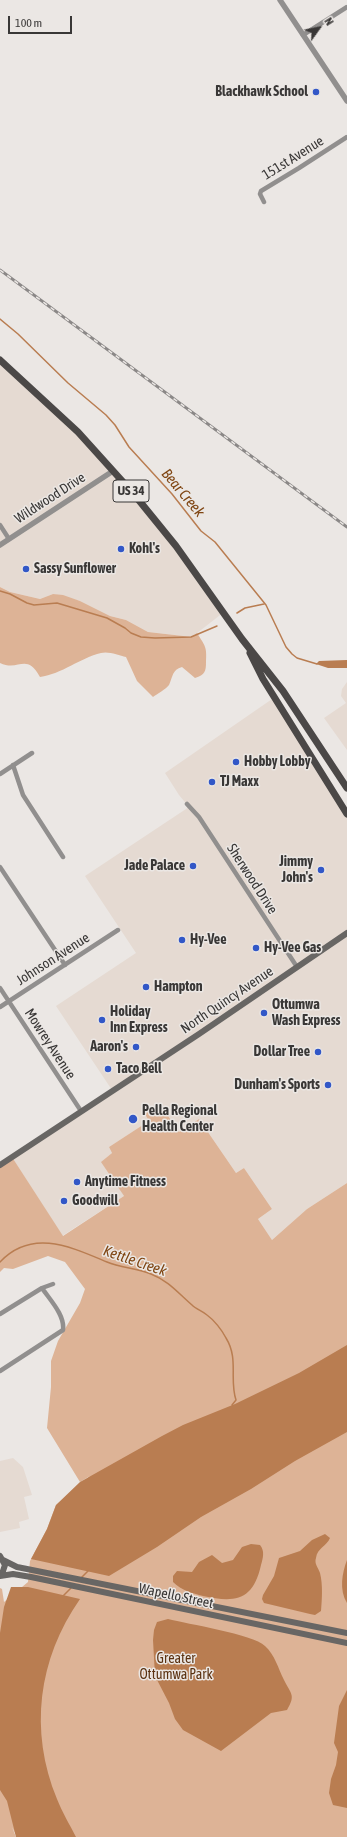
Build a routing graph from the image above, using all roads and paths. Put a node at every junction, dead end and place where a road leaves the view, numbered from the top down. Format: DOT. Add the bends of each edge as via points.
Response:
graph roads {
  1 [pos="280,0"];
  2 [pos="347,7"];
  3 [pos="303,36"];
  4 [pos="347,101"];
  5 [pos="347,137"];
  6 [pos="264,202"];
  7 [pos="0,360"];
  8 [pos="113,471"];
  9 [pos="0,525"];
  10 [pos="10,539"];
  11 [pos="0,545"];
  12 [pos="242,639"];
  13 [pos="32,753"];
  14 [pos="13,765"];
  15 [pos="0,774"];
  16 [pos="347,788"];
  17 [pos="187,804"];
  18 [pos="347,814"];
  19 [pos="63,857"];
  20 [pos="0,867"];
  21 [pos="118,930"];
  22 [pos="347,933"];
  23 [pos="64,965"];
  24 [pos="297,966"];
  25 [pos="0,988"];
  26 [pos="9,1001"];
  27 [pos="0,1007"];
  28 [pos="81,1111"];
  29 [pos="0,1165"];
  30 [pos="52,1284"];
  31 [pos="42,1288"];
  32 [pos="0,1314"];
  33 [pos="0,1371"];
  34 [pos="2,1558"];
  35 [pos="0,1576"];
  36 [pos="347,1633"];
  37 [pos="347,1643"];
  1 -- 3 [label="street"];
  2 -- 3 [label="street"];
  3 -- 4 [label="street"];
  5 -- 6 [label="street, 151st Avenue" via="261,191"];
  7 -- 8 [label="main road, US 34" via="60,414"];
  8 -- 10 [label="street, Wildwood Drive"];
  8 -- 12 [label="main road, US 34" via="192,566"];
  9 -- 10 [label="street"];
  10 -- 11 [label="street, Wildwood Drive"];
  12 -- 16 [label="main road, US 34" via="283,691"];
  12 -- 18 [label="main road, US 34" via="263,679"];
  13 -- 14 [label="street"];
  14 -- 15 [label="street"];
  14 -- 19 [label="street" via="23,795"];
  17 -- 24 [label="street, Sherwood Drive"];
  20 -- 23 [label="street"];
  21 -- 23 [label="street, Johnson Avenue"];
  22 -- 24 [label="main road, North Quincy Avenue"];
  23 -- 26 [label="street, Johnson Avenue"];
  24 -- 28 [label="main road, North Quincy Avenue"];
  25 -- 26 [label="street, Mowrey Avenue"];
  26 -- 27 [label="street, Johnson Avenue"];
  26 -- 28 [label="street, Mowrey Avenue"];
  28 -- 29 [label="main road, North Quincy Avenue"];
  30 -- 31 [label="street"];
  31 -- 32 [label="street"];
  31 -- 33 [label="street" via="64,1323 62,1330"];
  34 -- 35 [label="main road" via="4,1569"];
  34 -- 36 [label="main road, Wapello Street" via="17,1567"];
  35 -- 37 [label="main road, Wapello Street" via="13,1574 31,1577"];
}
